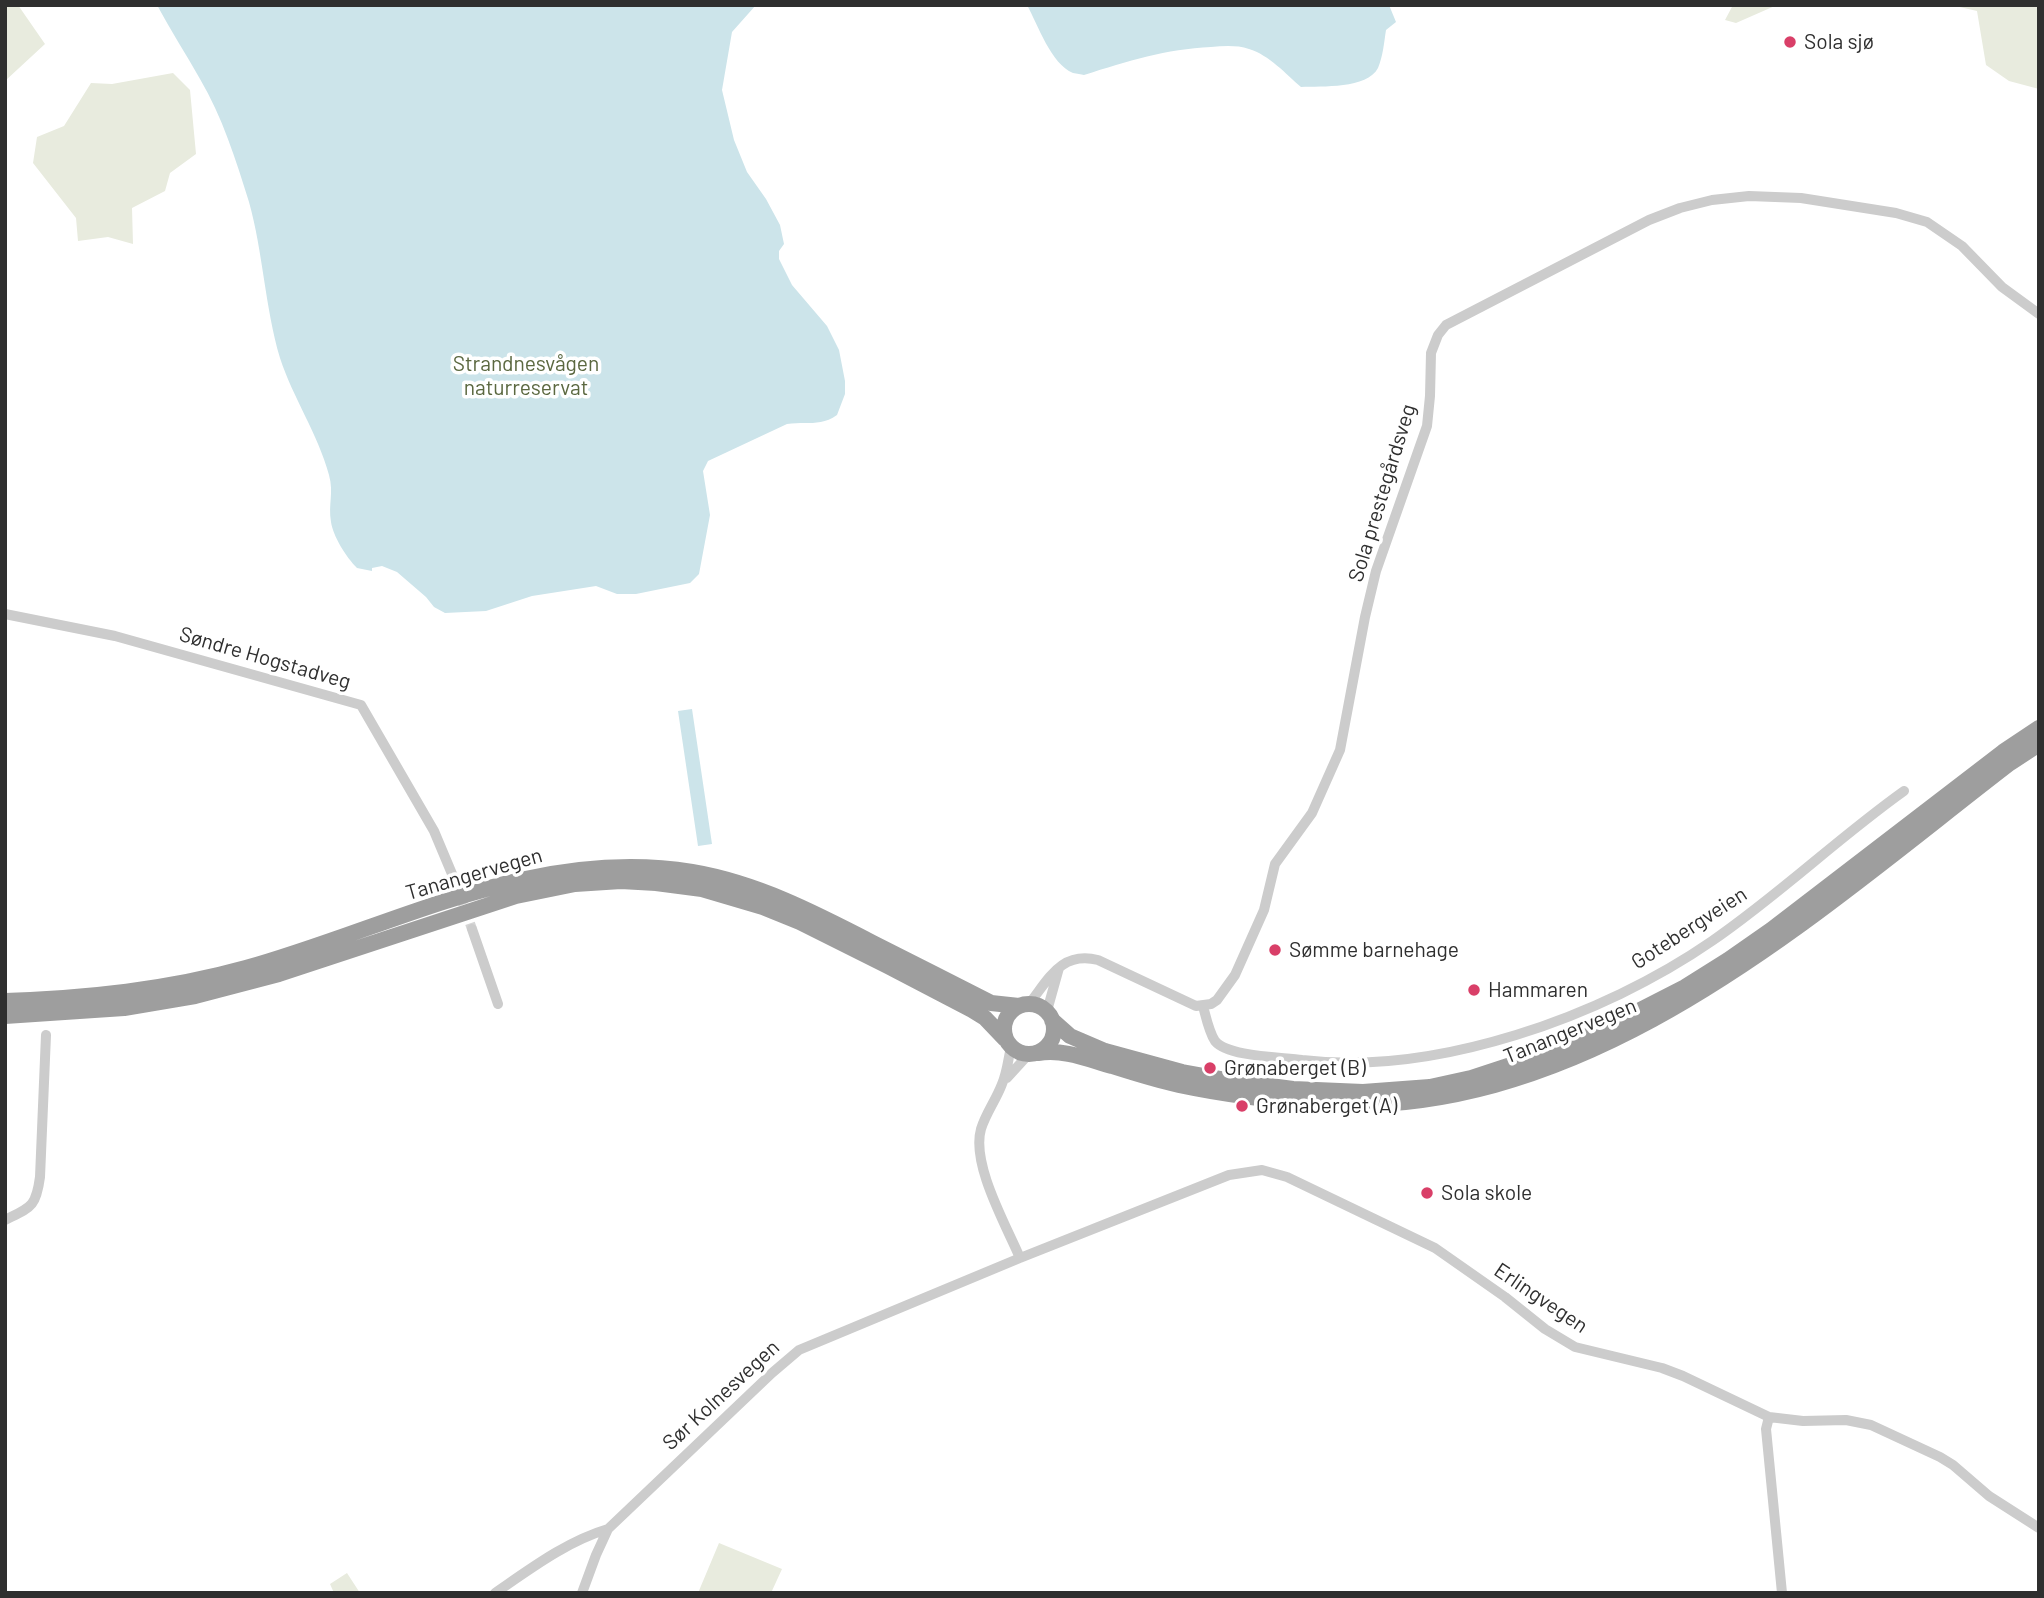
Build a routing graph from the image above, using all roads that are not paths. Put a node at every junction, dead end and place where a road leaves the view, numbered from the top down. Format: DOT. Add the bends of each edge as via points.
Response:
graph roads {
  1 [pos="2039,314"];
  2 [pos="5,614"];
  3 [pos="2039,728"];
  4 [pos="2039,744"];
  5 [pos="1903,791"];
  6 [pos="455,881"];
  7 [pos="472,929"];
  8 [pos="1059,968"];
  9 [pos="5,1000"];
  10 [pos="498,1004"];
  11 [pos="1024,1005"];
  12 [pos="1203,1006"];
  13 [pos="5,1016"];
  14 [pos="1049,1016"];
  15 [pos="46,1035"];
  16 [pos="1008,1043"];
  17 [pos="1033,1054"];
  18 [pos="1002,1084"];
  19 [pos="5,1220"];
  20 [pos="1020,1258"];
  21 [pos="1769,1417"];
  22 [pos="2039,1528"];
  23 [pos="608,1529"];
  24 [pos="495,1593"];
  25 [pos="582,1593"];
  26 [pos="1782,1593"];
  1 -- 12 [label="street, Sola prestegårdsveg" via="2002,287 1962,246 1927,222 1801,198 1749,196 1712,200 1649,220 1446,325 1432,353 1427,426 1376,571 1340,750 1312,813 1275,864 1264,910 1235,975 1217,1000"];
  2 -- 6 [label="street, Søndre Hogstadveg" via="115,636 361,705 434,831"];
  3 -- 14 [label="highway, Tanangervegen" via="1770,930 1685,987 1550,1052 1471,1077 1430,1087 1363,1092 1232,1081 1105,1051 1069,1036"];
  4 -- 17 [label="highway, Tanangervegen" via="1692,999 1604,1044 1475,1090 1401,1103 1323,1104 1180,1085 1063,1052"];
  5 -- 12 [label="street, Gotebergveien" via="1713,941 1599,1004 1536,1028 1423,1058 1311,1061 1223,1047 1216,1041"];
  7 -- 10 [label="street"];
  8 -- 11 [label="street"];
  8 -- 12 [label="street" via="1076,957 1087,957"];
  8 -- 14 [label="street"];
  9 -- 11 [label="highway, Tanangervegen" via="118,993 193,981 247,968 512,881 626,866 693,872 768,893 991,1003"];
  11 -- 14 [label="highway" via="1038,1006"];
  11 -- 16 [label="highway" via="1005,1019"];
  13 -- 16 [label="highway, Tanangervegen" via="124,1008 195,996 279,974 516,896 575,884 638,882 712,892 780,914 985,1018"];
  14 -- 17 [label="highway" via="1052,1039"];
  15 -- 19 [label="street" via="38,1195 32,1205"];
  16 -- 17 [label="highway" via="1019,1053"];
  16 -- 18 [label="street"];
  17 -- 18 [label="street"];
  18 -- 20 [label="street" via="981,1129 979,1152"];
  20 -- 21 [label="street, Erlingvegen" via="1229,1175 1262,1170 1435,1248 1575,1347 1662,1368"];
  20 -- 23 [label="street, Sør Kolnesvegen" via="799,1350"];
  21 -- 22 [label="street, Erlingvegen" via="1871,1425 1940,1457"];
  21 -- 26 [label="street" via="1766,1429"];
  23 -- 24 [label="street" via="537,1564"];
  23 -- 25 [label="street, Sør Kolnesvegen"];
}
